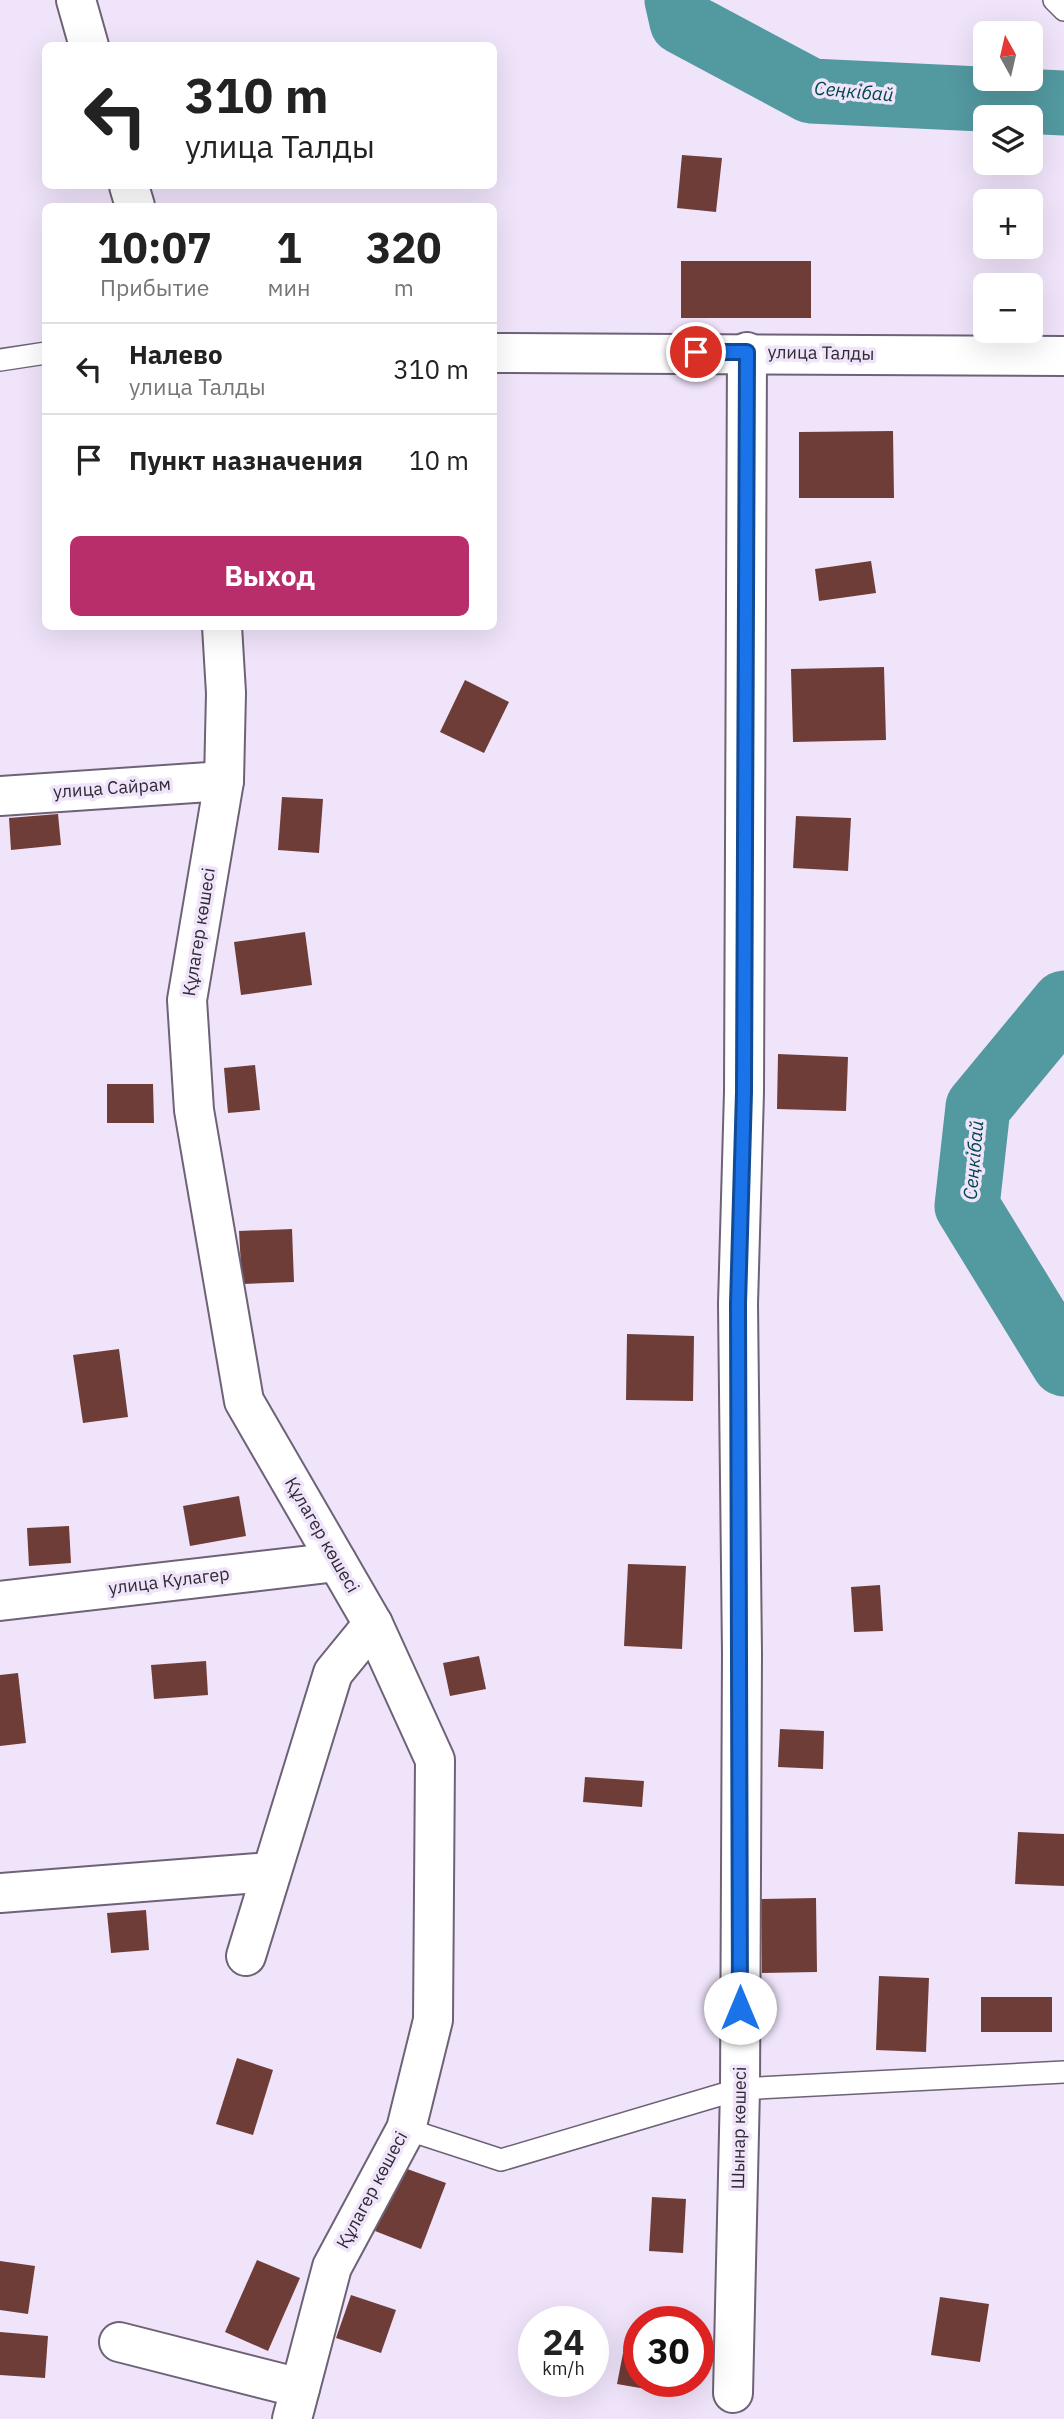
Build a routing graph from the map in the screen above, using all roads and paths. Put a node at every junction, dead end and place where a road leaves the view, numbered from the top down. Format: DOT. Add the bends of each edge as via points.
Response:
graph roads {
  1 [pos="76,0"];
  2 [pos="1054,0"];
  3 [pos="1064,10"];
  4 [pos="88,42"];
  5 [pos="747,352"];
  6 [pos="497,353"];
  7 [pos="42,354"];
  8 [pos="1064,356"];
  9 [pos="0,360"];
  10 [pos="222,630"];
  11 [pos="224,781"];
  12 [pos="0,796"];
  13 [pos="338,1562"];
  14 [pos="0,1601"];
  15 [pos="373,1624"];
  16 [pos="271,1872"];
  17 [pos="0,1893"];
  18 [pos="246,1956"];
  19 [pos="1064,2072"];
  20 [pos="740,2090"];
  21 [pos="406,2129"];
  22 [pos="119,2342"];
  23 [pos="733,2393"];
  24 [pos="296,2404"];
  1 -- 4 [label="street"];
  2 -- 3 [label="lane"];
  5 -- 6 [label="street, улица Талды"];
  5 -- 8 [label="street, улица Талды"];
  5 -- 20 [label="street, Шынар көшесі" via="744,1078 738,1304"];
  7 -- 9 [label="lane"];
  10 -- 11 [label="street, Құлагер көшесі"];
  11 -- 12 [label="street, улица Сайрам"];
  11 -- 13 [label="street, Құлагер көшесі" via="187,1000 194,1110 244,1401"];
  13 -- 14 [label="street, улица Кулагер"];
  13 -- 15 [label="street, Құлагер көшесі"];
  15 -- 16 [label="street" via="333,1673"];
  15 -- 21 [label="street, Құлагер көшесі" via="435,1760 433,2020"];
  16 -- 17 [label="street"];
  16 -- 18 [label="street"];
  19 -- 20 [label="lane"];
  20 -- 21 [label="lane" via="501,2160"];
  20 -- 23 [label="street, Шынар көшесі"];
  21 -- 24 [label="street, Құлагер көшесі" via="332,2267"];
  22 -- 24 [label="street"];
}
